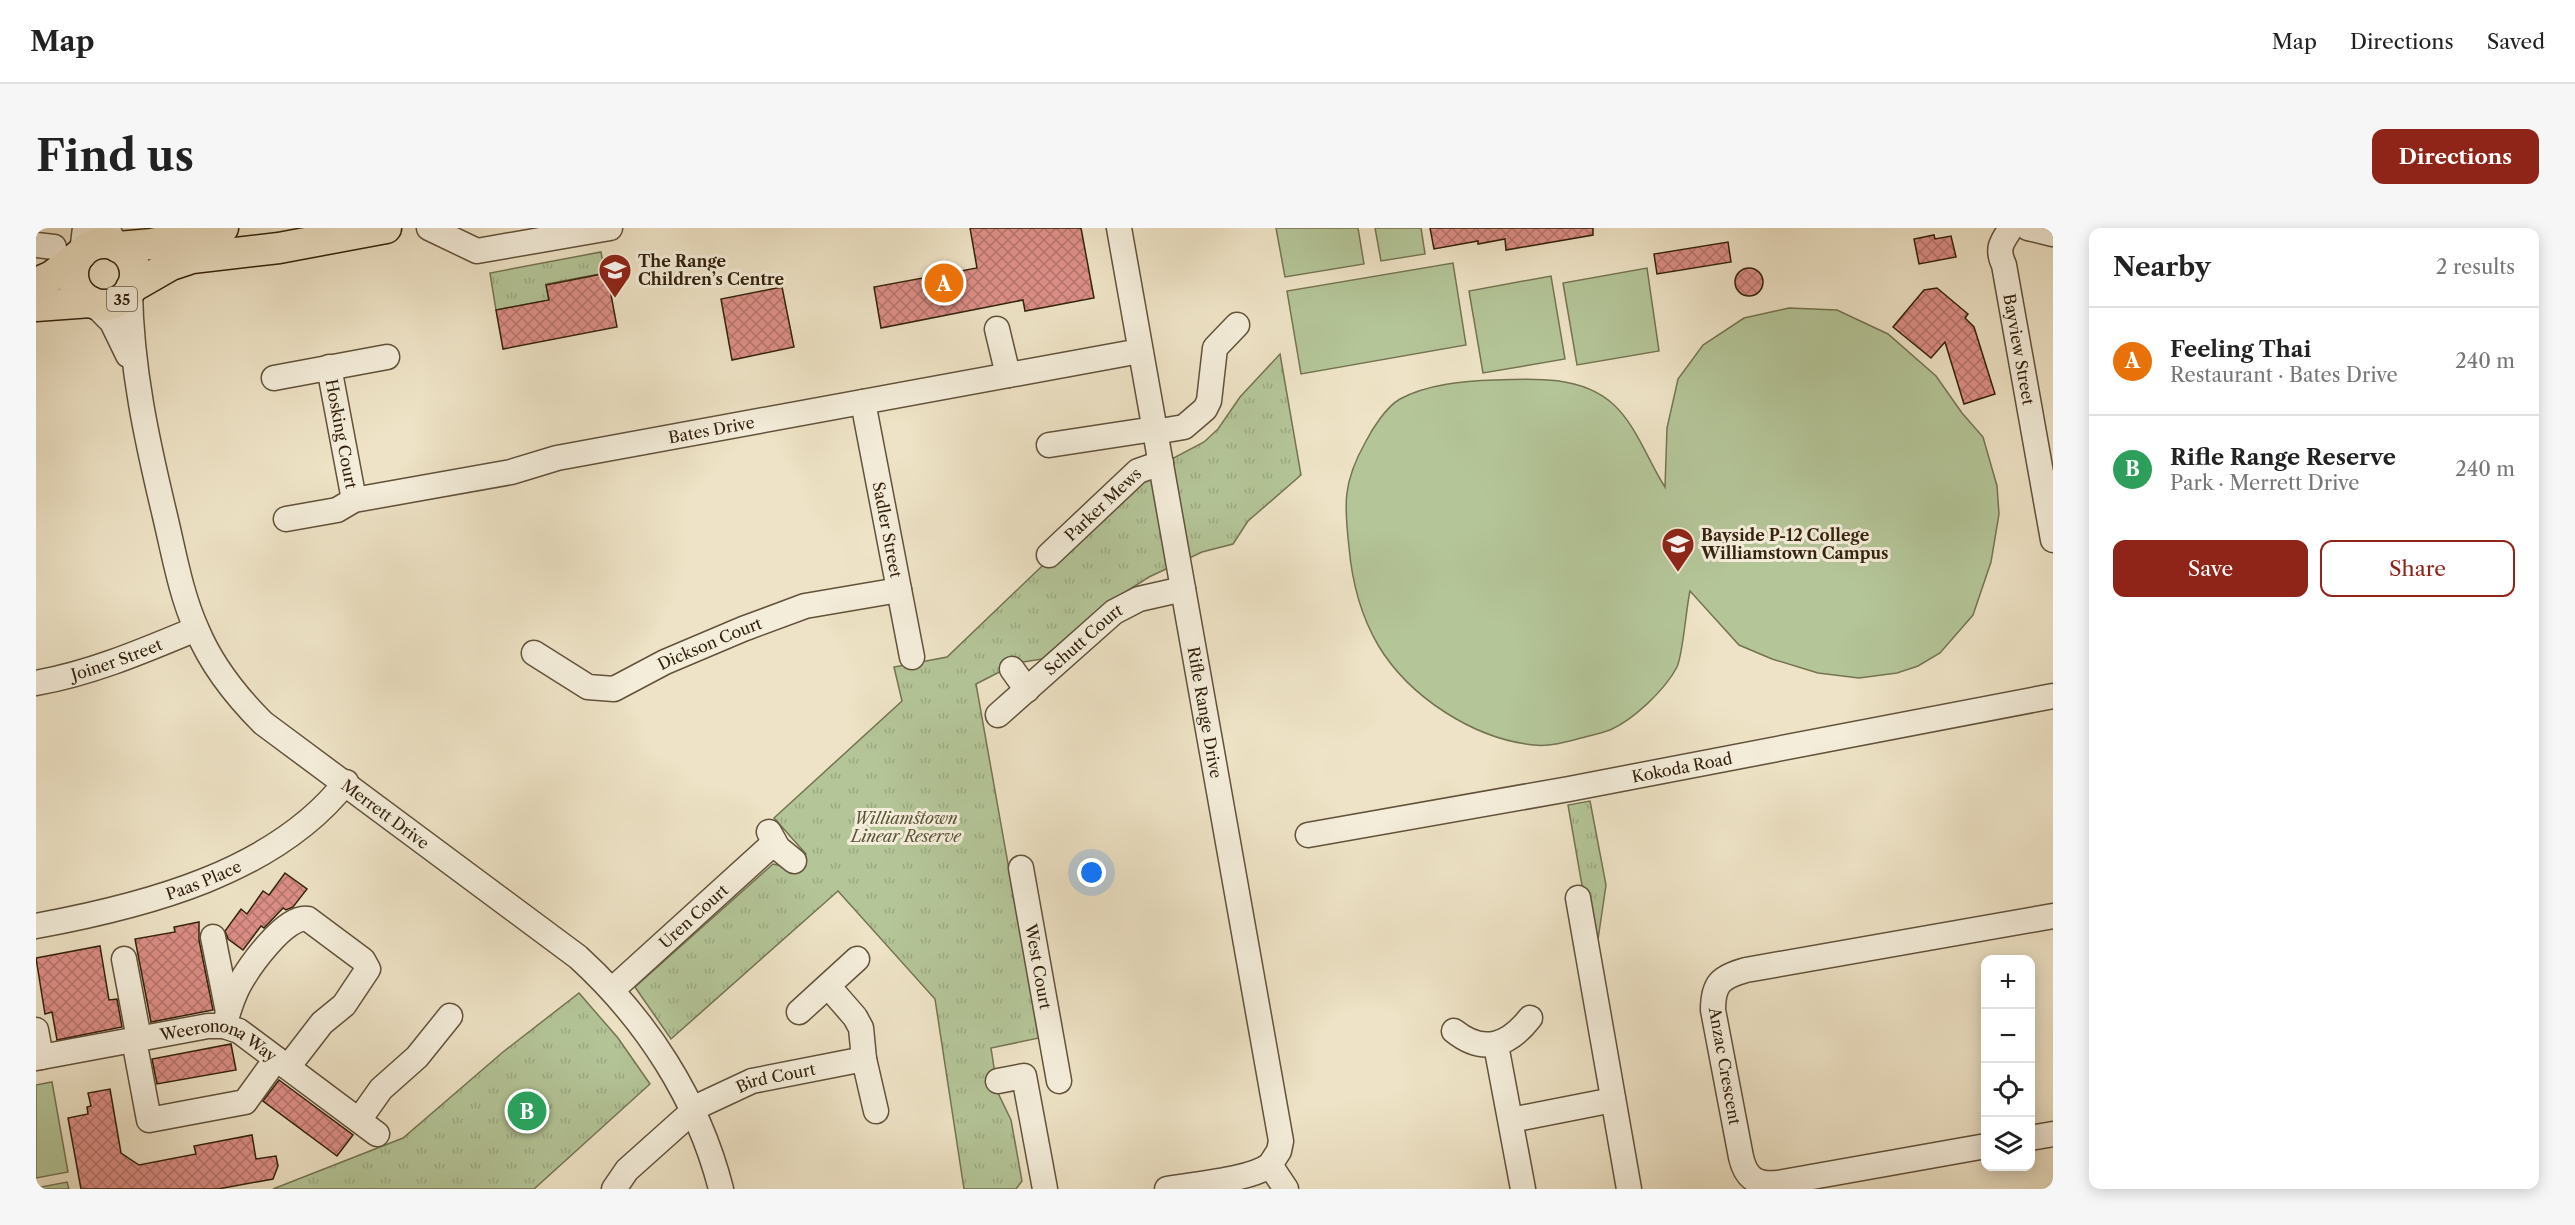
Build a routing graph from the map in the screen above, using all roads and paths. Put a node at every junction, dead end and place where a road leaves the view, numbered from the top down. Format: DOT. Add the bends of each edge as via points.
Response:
graph roads {
  1 [pos="224,228"];
  2 [pos="386,228"];
  3 [pos="429,228"];
  4 [pos="610,228"];
  5 [pos="1119,228"];
  6 [pos="2011,228"];
  7 [pos="2029,228"];
  8 [pos="2053,234"];
  9 [pos="114,240"];
  10 [pos="68,245"];
  11 [pos="2004,265"];
  12 [pos="36,283"];
  13 [pos="131,289"];
  14 [pos="92,302"];
  15 [pos="36,306"];
  16 [pos="997,329"];
  17 [pos="1221,331"];
  18 [pos="1140,351"];
  19 [pos="387,357"];
  20 [pos="328,368"];
  21 [pos="1008,375"];
  22 [pos="274,378"];
  23 [pos="137,387"];
  24 [pos="863,402"];
  25 [pos="1155,431"];
  26 [pos="1049,445"];
  27 [pos="1161,463"];
  28 [pos="354,500"];
  29 [pos="286,519"];
  30 [pos="2053,540"];
  31 [pos="1049,555"];
  32 [pos="899,590"];
  33 [pos="1183,590"];
  34 [pos="196,629"];
  35 [pos="534,653"];
  36 [pos="912,657"];
  37 [pos="1012,669"];
  38 [pos="36,683"];
  39 [pos="1026,690"];
  40 [pos="2053,696"];
  41 [pos="998,715"];
  42 [pos="345,782"];
  43 [pos="1308,835"];
  44 [pos="794,861"];
  45 [pos="1021,868"];
  46 [pos="1578,898"];
  47 [pos="2053,916"];
  48 [pos="36,926"];
  49 [pos="213,937"];
  50 [pos="124,959"];
  51 [pos="857,959"];
  52 [pos="828,986"];
  53 [pos="612,990"];
  54 [pos="799,1012"];
  55 [pos="450,1016"];
  56 [pos="226,1019"];
  57 [pos="1525,1025"];
  58 [pos="36,1030"];
  59 [pos="1459,1035"];
  60 [pos="137,1040"];
  61 [pos="1496,1045"];
  62 [pos="39,1058"];
  63 [pos="856,1060"];
  64 [pos="282,1063"];
  65 [pos="998,1082"];
  66 [pos="1026,1085"];
  67 [pos="1613,1100"];
  68 [pos="692,1110"];
  69 [pos="876,1111"];
  70 [pos="1511,1120"];
  71 [pos="2053,1134"];
  72 [pos="2035,1137"];
  73 [pos="1981,1147"];
  74 [pos="1270,1165"];
  75 [pos="615,1188"];
  76 [pos="721,1189"];
  77 [pos="1045,1189"];
  78 [pos="1167,1189"];
  79 [pos="1286,1189"];
  80 [pos="1523,1189"];
  81 [pos="1629,1189"];
  1 -- 9 [label="main road" via="152,244"];
  2 -- 13 [label="main road, 35" via="279,248 192,258 164,268"];
  3 -- 4 [label="street" via="477,251"];
  5 -- 18 [label="street, Rifle Range Drive"];
  6 -- 11 [label="street, Bayview Street" via="1999,248"];
  7 -- 8 [label="street"];
  7 -- 11 [label="street" via="2013,245"];
  9 -- 10 [label="main road"];
  9 -- 13 [label="main road, 35" via="134,264"];
  10 -- 12 [label="main road" via="52,276"];
  10 -- 14 [label="main road, 35" via="75,283"];
  11 -- 30 [label="street, Bayview Street"];
  13 -- 14 [label="main road, 35" via="117,302"];
  13 -- 23 [label="street, Merrett Drive"];
  14 -- 15 [label="main road, 35"];
  14 -- 23 [label="street, Merrett Drive" via="122,339"];
  16 -- 21 [label="street"];
  17 -- 25 [label="street" via="1213,355 1205,410 1184,427"];
  18 -- 21 [label="street, Bates Drive"];
  18 -- 25 [label="street, Rifle Range Drive"];
  19 -- 20 [label="street, Hosking Court"];
  20 -- 22 [label="street, Hosking Court"];
  20 -- 28 [label="street, Hosking Court"];
  21 -- 24 [label="street, Bates Drive"];
  23 -- 34 [label="street, Merrett Drive" via="174,554"];
  24 -- 28 [label="street, Bates Drive"];
  24 -- 32 [label="street, Sadler Street"];
  25 -- 26 [label="street"];
  25 -- 27 [label="street, Rifle Range Drive"];
  27 -- 31 [label="street, Parker Mews" via="1138,471"];
  27 -- 33 [label="street, Rifle Range Drive"];
  28 -- 29 [label="street, Bates Drive" via="337,510"];
  32 -- 35 [label="street, Dickson Court" via="805,606 665,662 614,689 588,687"];
  32 -- 36 [label="street, Sadler Street"];
  33 -- 39 [label="street, Schutt Court" via="1139,599 1114,612"];
  33 -- 74 [label="street, Rifle Range Drive" via="1281,1141"];
  34 -- 38 [label="street, Joiner Street" via="106,666"];
  34 -- 42 [label="street, Merrett Drive" via="239,699 263,723"];
  37 -- 39 [label="street"];
  39 -- 41 [label="street, Schutt Court"];
  40 -- 43 [label="street, Kokoda Road"];
  42 -- 48 [label="street, Paas Place" via="330,803 308,822 233,868 153,900"];
  42 -- 53 [label="street, Merrett Drive" via="578,957"];
  44 -- 53 [label="street, Uren Court" via="772,838"];
  45 -- 66 [label="street, West Court" via="1057,1073"];
  46 -- 67 [label="street"];
  47 -- 73 [label="street, Anzac Crescent" via="1746,970 1730,975 1713,992 1713,1010 1741,1157 1744,1170 1754,1182 1778,1183"];
  49 -- 56 [label="street"];
  50 -- 60 [label="street"];
  51 -- 52 [label="street"];
  52 -- 54 [label="street"];
  52 -- 63 [label="street" via="860,1024"];
  53 -- 68 [label="street, Merrett Drive" via="653,1043"];
  55 -- 64 [label="street, Weeronona Way" via="417,1057 380,1091 368,1127"];
  56 -- 60 [label="street, Weeronona Way"];
  56 -- 64 [label="street, Weeronona Way"];
  56 -- 64 [label="street" via="249,970 296,920 308,919 365,961 367,972 344,1005"];
  57 -- 61 [label="street"];
  58 -- 62 [label="street"];
  59 -- 61 [label="street"];
  60 -- 62 [label="street, Weeronona Way"];
  60 -- 64 [label="street" via="149,1120 245,1102"];
  61 -- 70 [label="street"];
  63 -- 68 [label="street, Bird Court" via="752,1081"];
  63 -- 69 [label="street"];
  65 -- 66 [label="street" via="1024,1076"];
  66 -- 77 [label="street"];
  67 -- 70 [label="street"];
  67 -- 81 [label="street"];
  68 -- 75 [label="street, Bird Court" via="627,1170"];
  68 -- 76 [label="street, Merrett Drive"];
  70 -- 80 [label="street"];
  71 -- 72 [label="street"];
  74 -- 78 [label="street" via="1263,1171"];
  74 -- 79 [label="street"];
}
